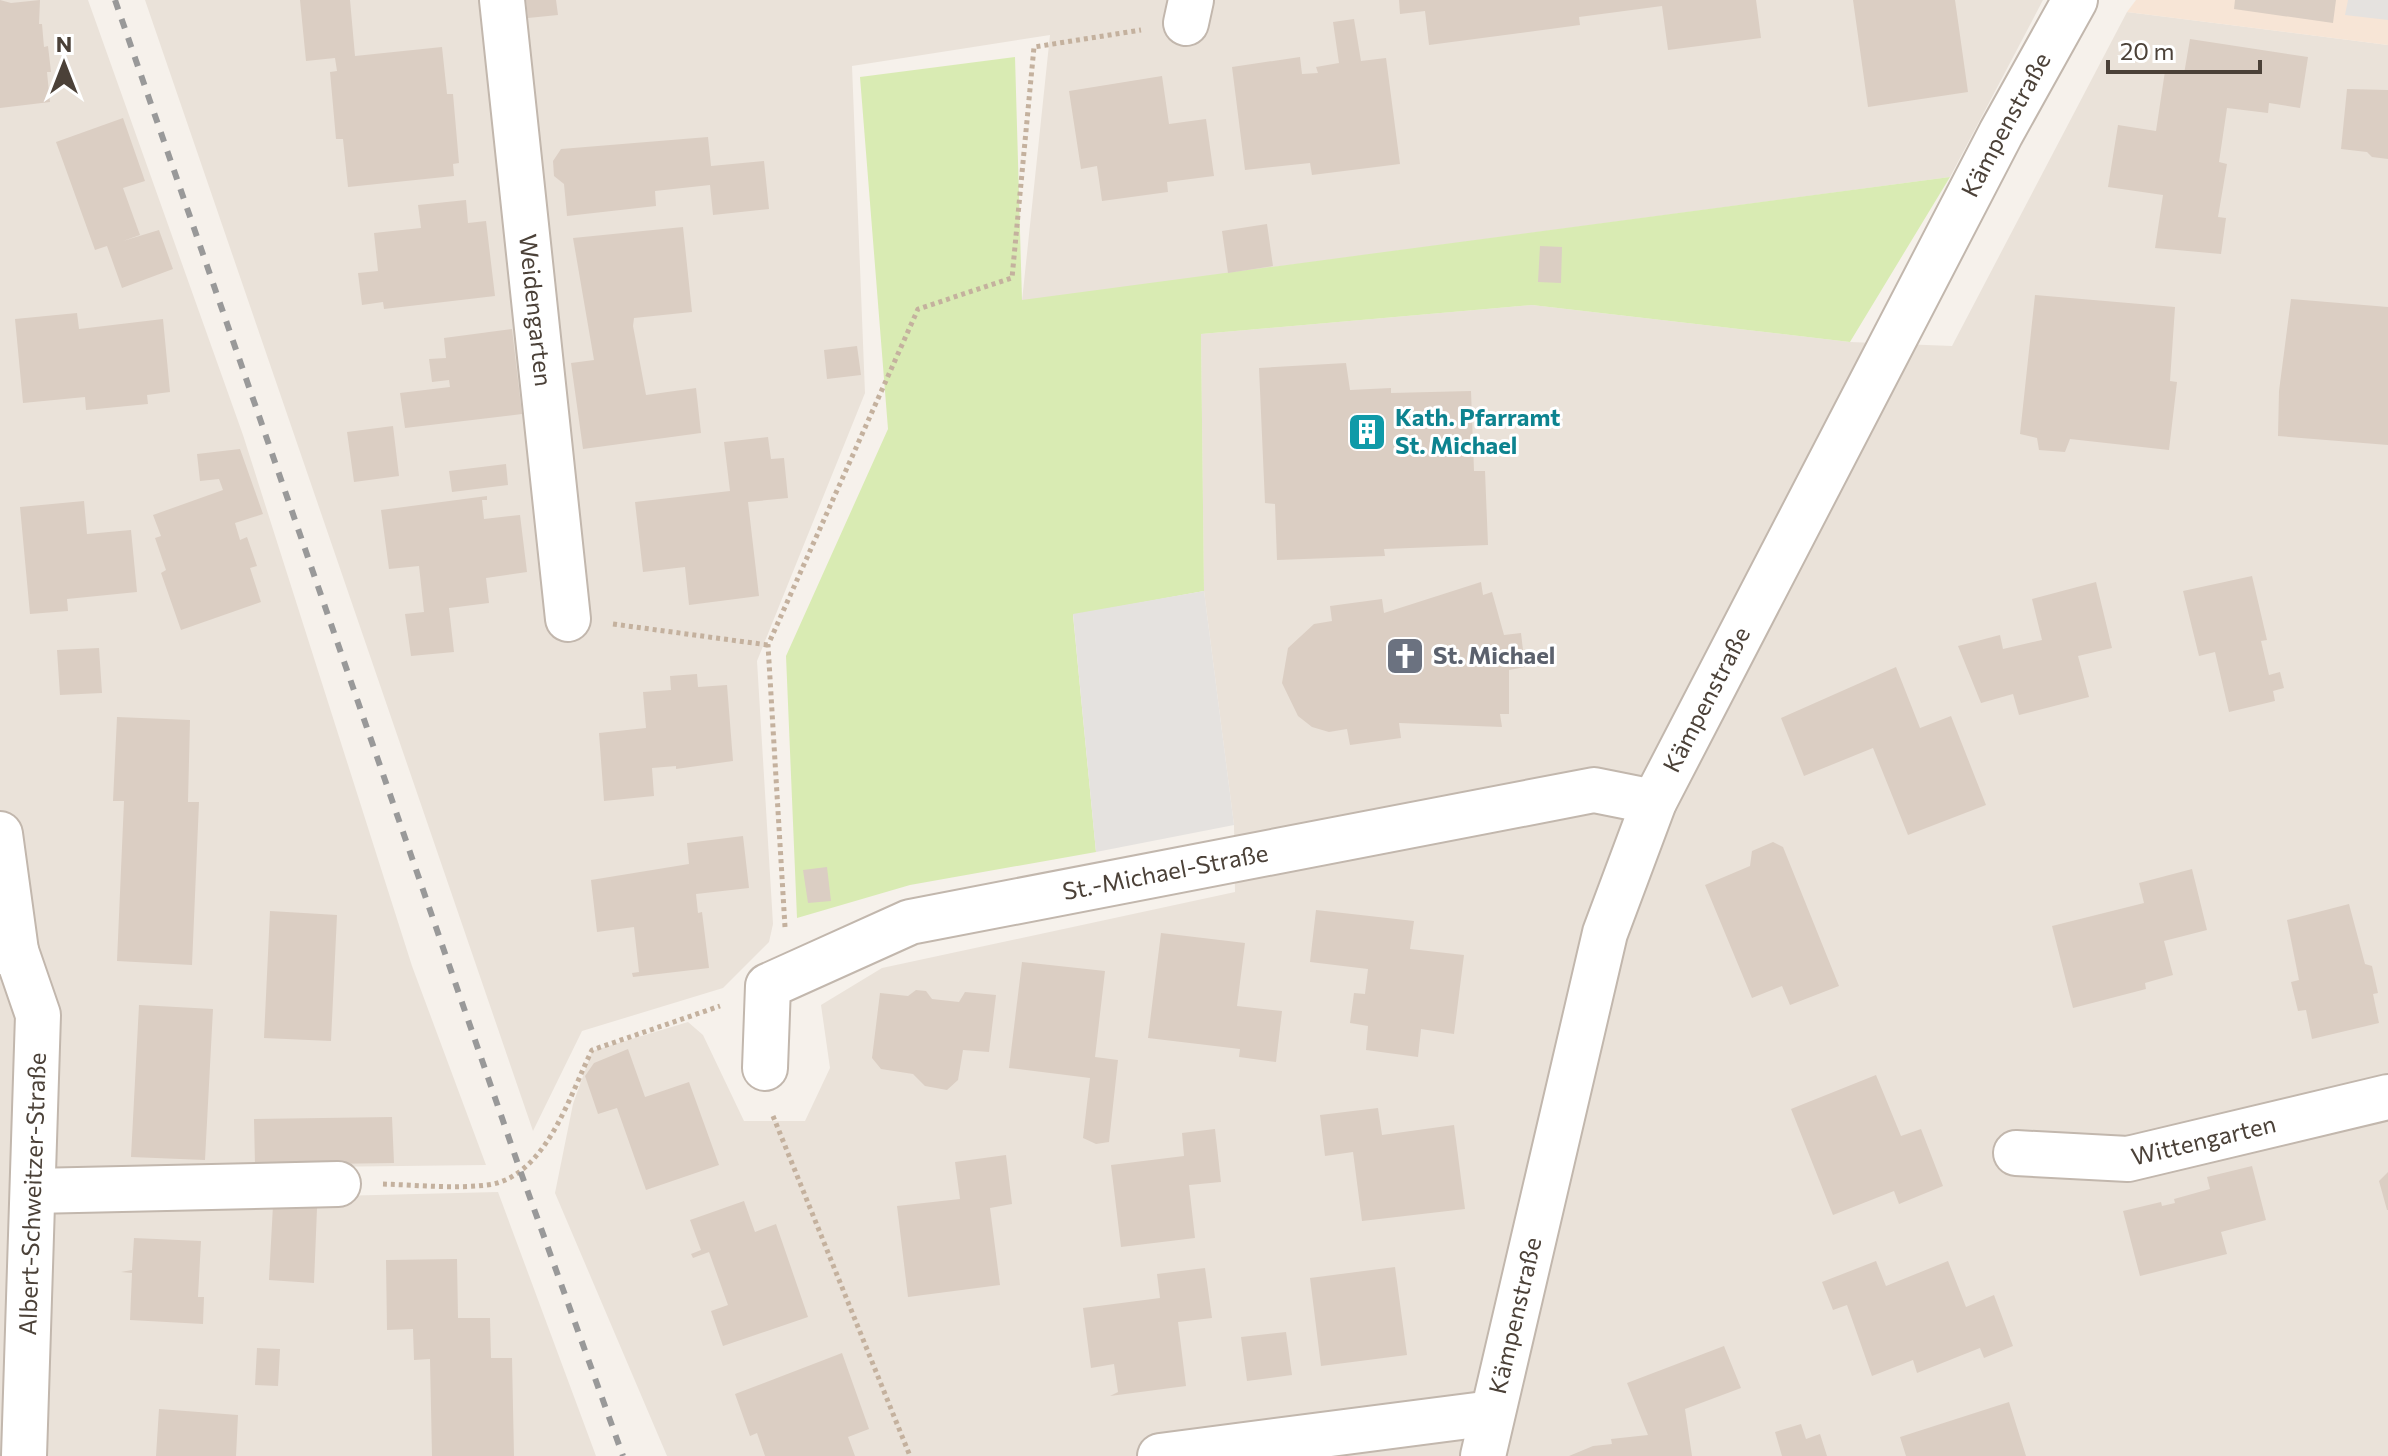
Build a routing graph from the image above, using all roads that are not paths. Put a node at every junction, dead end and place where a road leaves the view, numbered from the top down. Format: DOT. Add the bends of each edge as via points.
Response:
graph roads {
  1 [pos="502,0"];
  2 [pos="2075,0"];
  3 [pos="568,619"];
  4 [pos="1654,802"];
  5 [pos="0,834"];
  6 [pos="8,952"];
  7 [pos="765,1068"];
  8 [pos="2388,1097"];
  9 [pos="2016,1153"];
  10 [pos="338,1184"];
  11 [pos="33,1191"];
  12 [pos="1492,1413"];
  13 [pos="24,1456"];
  14 [pos="1160,1456"];
  15 [pos="1483,1456"];
  1 -- 3 [label="street, Weidengarten"];
  2 -- 4 [label="street, Kämpenstraße"];
  4 -- 7 [label="street, St.-Michael-Straße" via="1594,790 910,922 768,986"];
  4 -- 12 [label="street, Kämpenstraße" via="1605,933"];
  5 -- 6 [label="street, Albert-Schweitzer-Straße"];
  6 -- 11 [label="street, Albert-Schweitzer-Straße" via="38,1015"];
  8 -- 9 [label="street, Wittengarten" via="2128,1159"];
  10 -- 11 [label="street"];
  11 -- 13 [label="street, Albert-Schweitzer-Straße"];
  12 -- 14 [label="street"];
  12 -- 15 [label="street, Kämpenstraße"];
}
